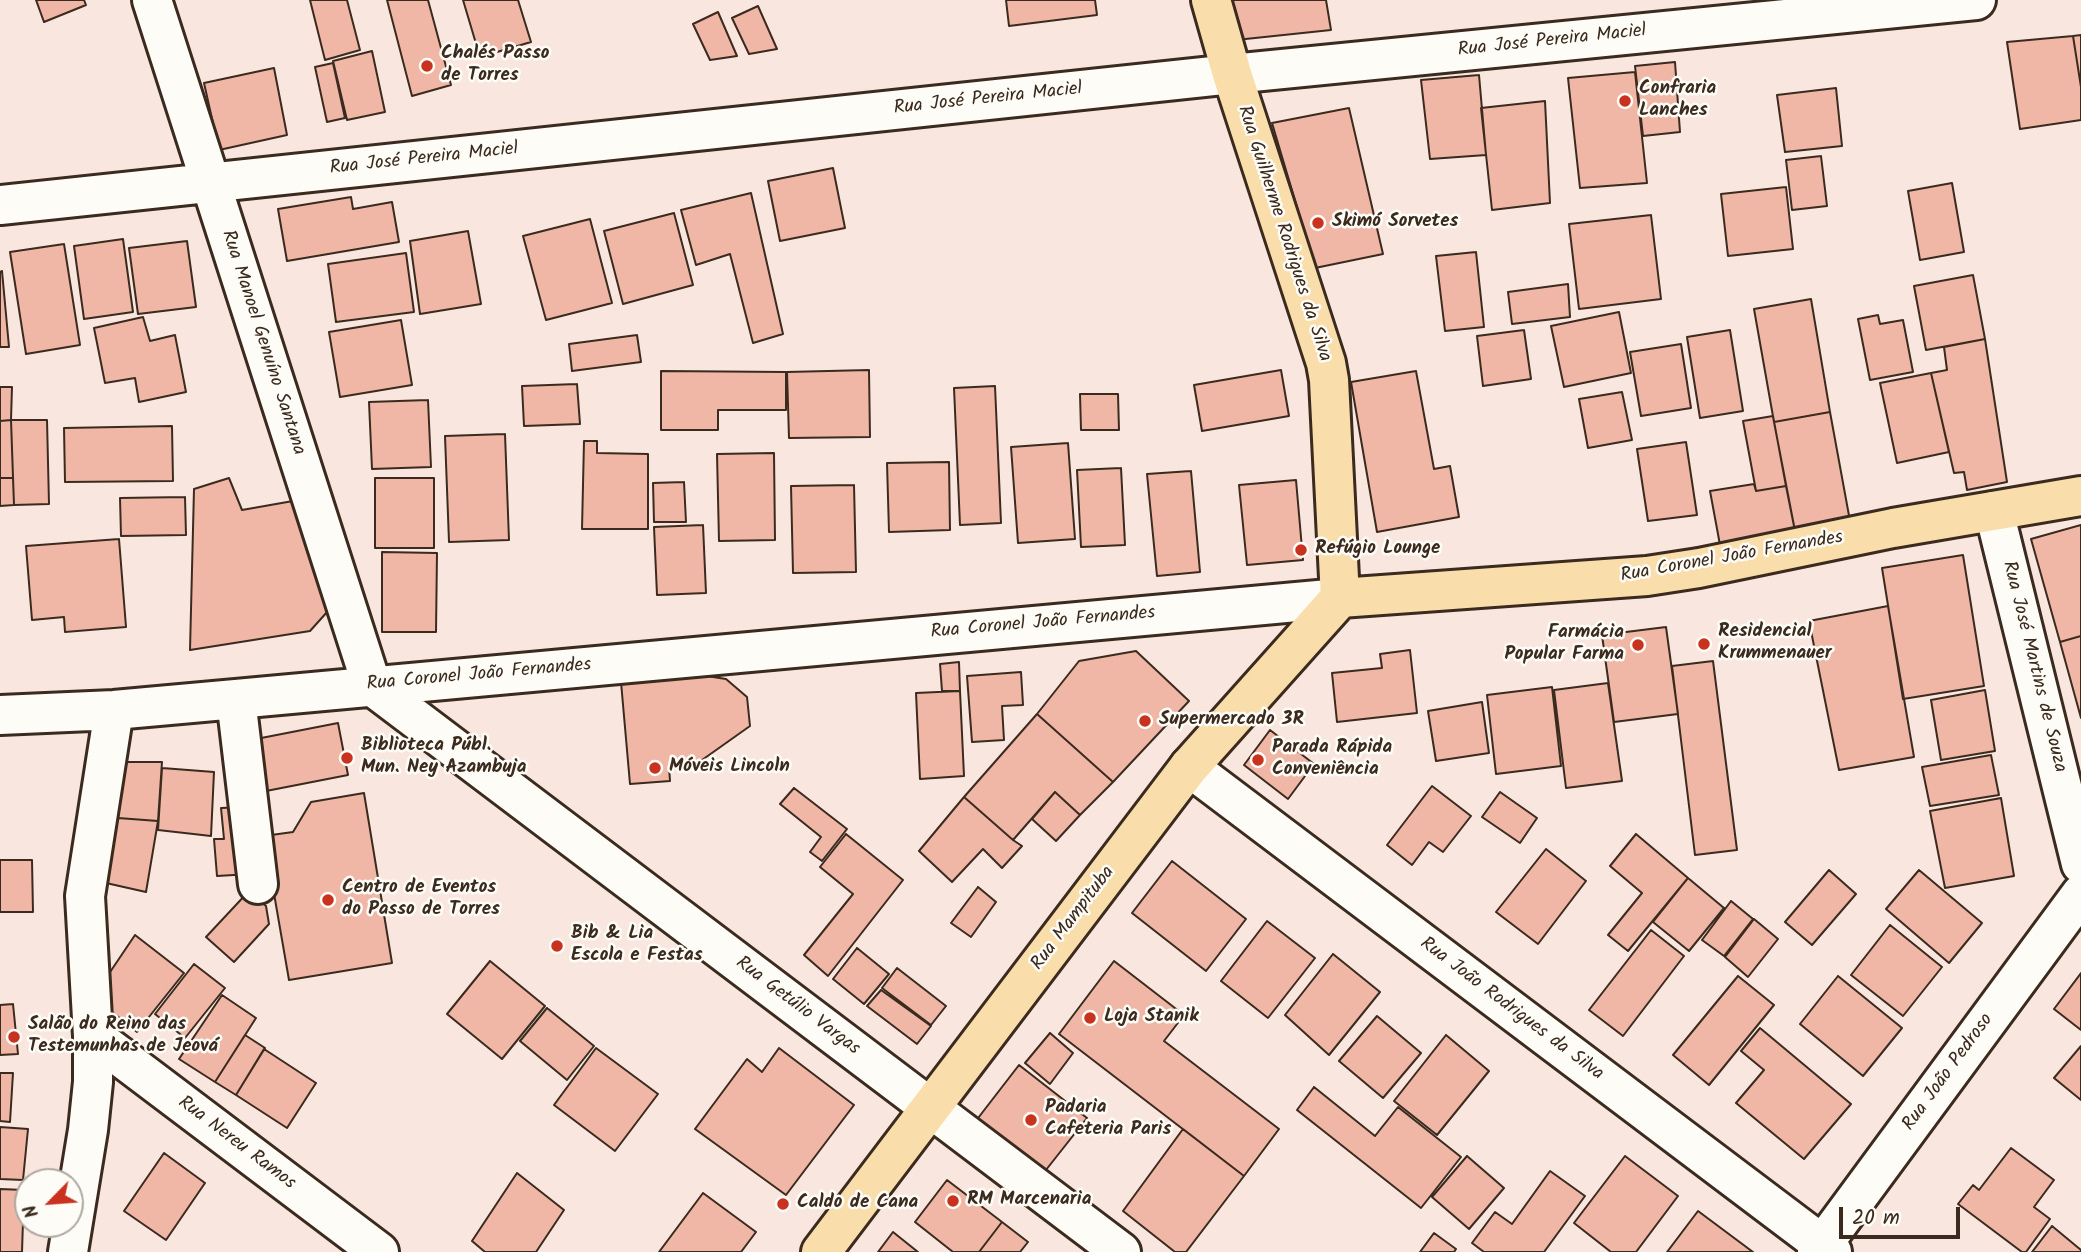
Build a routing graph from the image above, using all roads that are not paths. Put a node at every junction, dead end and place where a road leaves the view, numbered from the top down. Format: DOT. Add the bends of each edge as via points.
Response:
graph roads {
  1 [pos="152,0"];
  2 [pos="1211,0"];
  3 [pos="1976,0"];
  4 [pos="1879,5"];
  5 [pos="1231,74"];
  6 [pos="211,183"];
  7 [pos="0,205"];
  8 [pos="2081,496"];
  9 [pos="1994,511"];
  10 [pos="1340,598"];
  11 [pos="372,686"];
  12 [pos="236,699"];
  13 [pos="114,710"];
  14 [pos="0,715"];
  15 [pos="1189,767"];
  16 [pos="2081,864"];
  17 [pos="258,884"];
  18 [pos="2081,894"];
  19 [pos="93,1036"];
  20 [pos="930,1108"];
  21 [pos="1824,1249"];
  22 [pos="68,1252"];
  23 [pos="379,1252"];
  24 [pos="821,1252"];
  25 [pos="1121,1252"];
  1 -- 6 [label="street, Rua Manoel Genuíno Santana"];
  2 -- 5 [label="main road, Rua Guilherme Rodrigues da Silva"];
  3 -- 4 [label="street, Rua José Pereira Maciel"];
  4 -- 5 [label="street, Rua José Pereira Maciel"];
  5 -- 6 [label="street, Rua José Pereira Maciel"];
  5 -- 10 [label="main road, Rua Guilherme Rodrigues da Silva" via="1328,371"];
  6 -- 7 [label="street, Rua José Pereira Maciel"];
  6 -- 11 [label="street, Rua Manoel Genuíno Santana"];
  8 -- 9 [label="main road, Rua Coronel João Fernandes"];
  9 -- 10 [label="main road, Rua Coronel João Fernandes" via="1647,576"];
  9 -- 16 [label="street, Rua José Martins de Souza"];
  10 -- 11 [label="street, Rua Coronel João Fernandes"];
  10 -- 15 [label="main road, Rua Mampituba"];
  11 -- 12 [label="street, Rua Coronel João Fernandes"];
  11 -- 20 [label="street, Rua Getúlio Vargas"];
  12 -- 13 [label="street, Rua Coronel João Fernandes"];
  12 -- 17 [label="street"];
  13 -- 14 [label="street, Rua Coronel João Fernandes"];
  13 -- 19 [label="street" via="85,896"];
  15 -- 20 [label="main road, Rua Mampituba"];
  15 -- 21 [label="street, Rua João Rodrigues da Silva"];
  18 -- 21 [label="street, Rua João Pedroso"];
  19 -- 22 [label="street" via="91,1104"];
  19 -- 23 [label="street, Rua Nereu Ramos"];
  20 -- 24 [label="main road, Rua Mampituba"];
  20 -- 25 [label="street, Rua Getúlio Vargas"];
}
